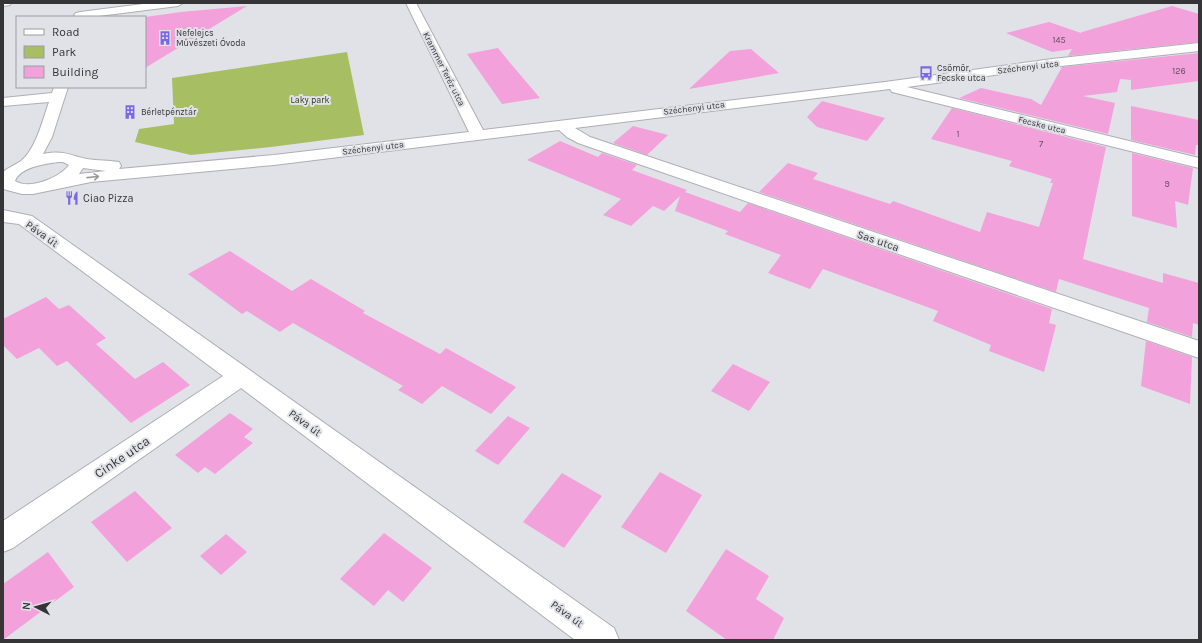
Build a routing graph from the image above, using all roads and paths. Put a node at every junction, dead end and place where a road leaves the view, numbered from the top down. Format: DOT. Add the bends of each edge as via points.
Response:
graph roads {
  1 [pos="3,3"];
  2 [pos="6,3"];
  3 [pos="84,3"];
  4 [pos="178,3"];
  5 [pos="411,3"];
  6 [pos="80,16"];
  7 [pos="1199,47"];
  8 [pos="885,86"];
  9 [pos="59,92"];
  10 [pos="3,102"];
  11 [pos="562,124"];
  12 [pos="48,127"];
  13 [pos="478,135"];
  14 [pos="72,160"];
  15 [pos="1199,163"];
  16 [pos="190,169"];
  17 [pos="10,179"];
  18 [pos="47,185"];
  19 [pos="3,206"];
  20 [pos="3,216"];
  21 [pos="1199,350"];
  22 [pos="241,376"];
  23 [pos="3,538"];
  24 [pos="602,640"];
  1 -- 2 [label="street"];
  3 -- 6 [label="street"];
  4 -- 6 [label="street"];
  5 -- 13 [label="street, Krammer Teréz utca"];
  7 -- 8 [label="street, Széchenyi utca" via="1052,63"];
  8 -- 11 [label="street, Széchenyi utca"];
  8 -- 15 [label="street, Fecske utca"];
  9 -- 10 [label="street"];
  9 -- 12 [label="street"];
  11 -- 13 [label="street, Széchenyi utca"];
  11 -- 21 [label="street, Sas utca" via="572,134 584,140"];
  12 -- 14 [label="street" via="57,143"];
  12 -- 17 [label="street" via="40,146"];
  13 -- 16 [label="street, Széchenyi utca"];
  14 -- 16 [label="street, Széchenyi utca" via="113,166"];
  14 -- 17 [label="street, Széchenyi utca" via="47,158"];
  14 -- 18 [label="street" via="77,165 71,174"];
  18 -- 16 [label="street, Széchenyi utca, one-way" via="91,177"];
  17 -- 18 [label="street" via="21,189"];
  18 -- 19 [label="street"];
  20 -- 22 [label="street, Páva út" via="25,220"];
  22 -- 23 [label="street, Cinke utca"];
  22 -- 24 [label="street, Páva út"];
}
